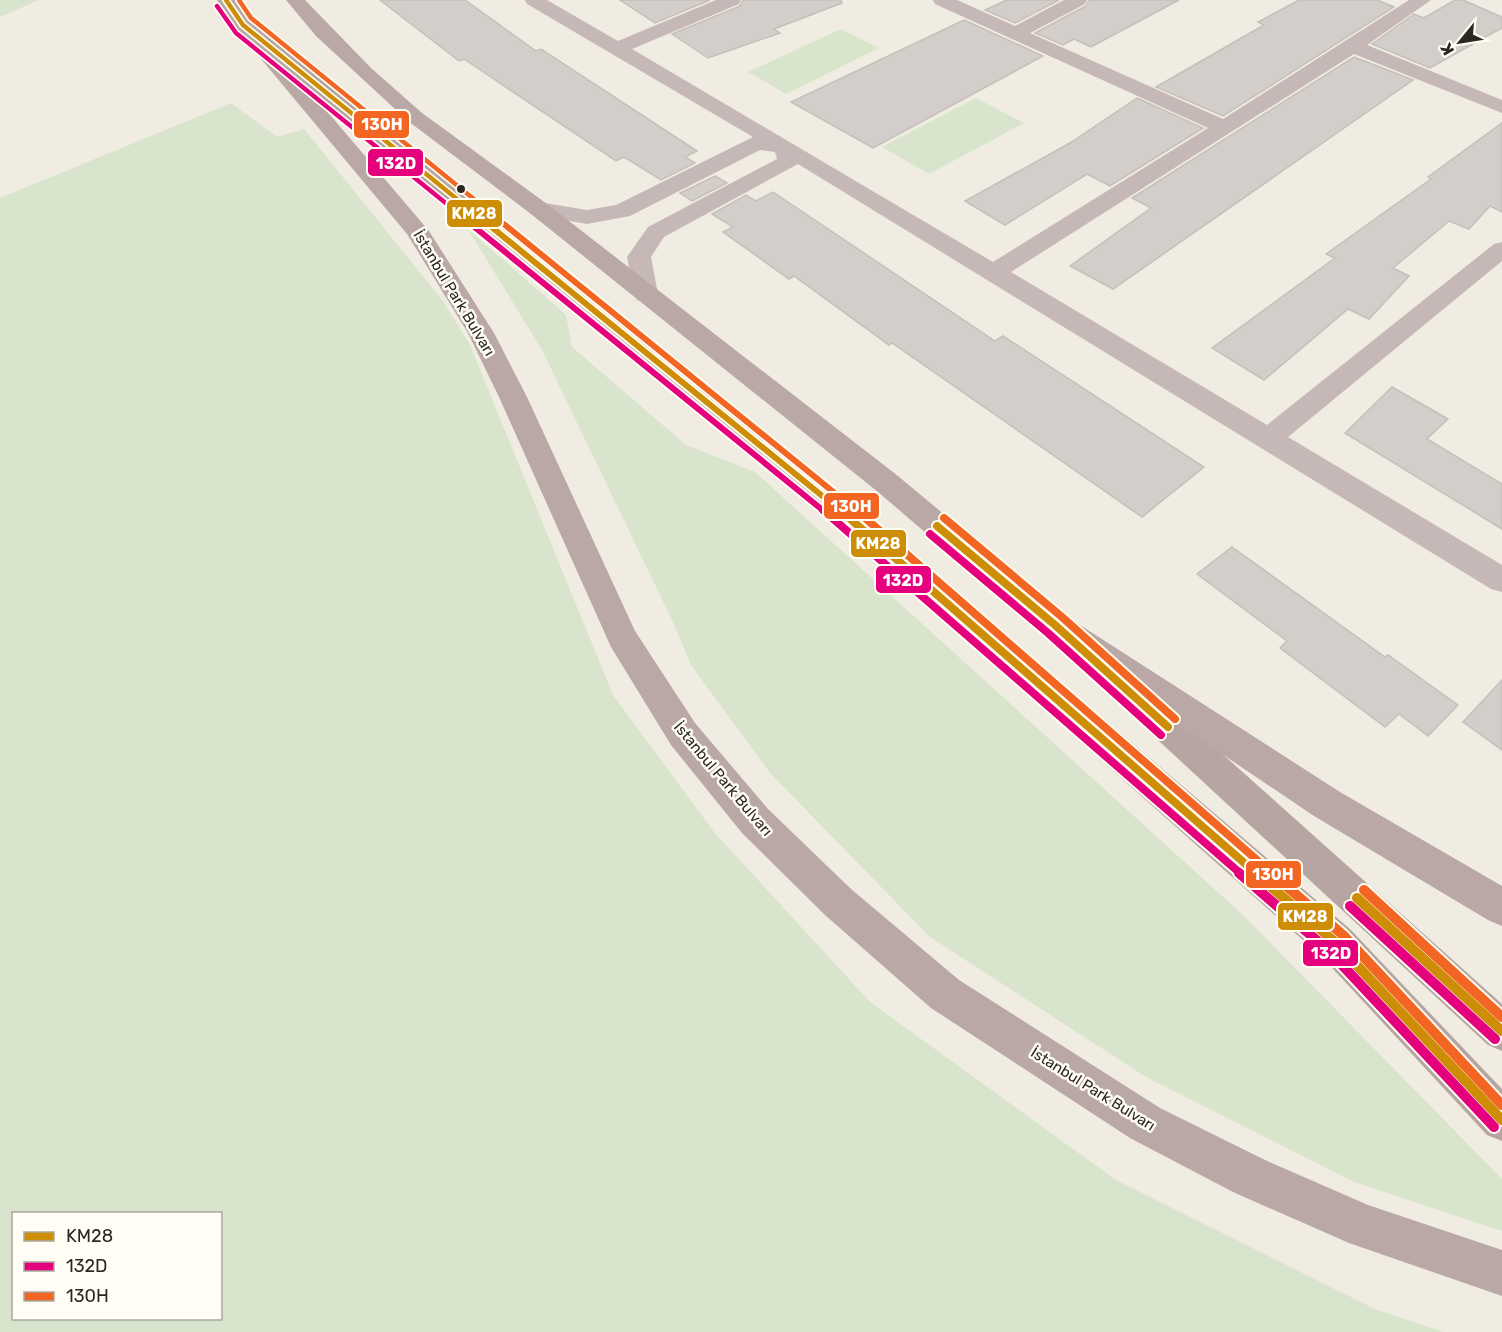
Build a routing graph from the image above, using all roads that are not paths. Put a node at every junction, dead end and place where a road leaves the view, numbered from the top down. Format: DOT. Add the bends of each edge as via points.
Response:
graph roads {
  1 [pos="295,0"];
  2 [pos="534,0"];
  3 [pos="732,0"];
  4 [pos="942,0"];
  5 [pos="1078,0"];
  6 [pos="1416,1"];
  7 [pos="234,13"];
  8 [pos="1015,33"];
  9 [pos="1352,46"];
  10 [pos="617,49"];
  11 [pos="1502,107"];
  12 [pos="1224,127"];
  13 [pos="785,147"];
  14 [pos="539,209"];
  15 [pos="1502,249"];
  16 [pos="993,273"];
  17 [pos="646,294"];
  18 [pos="1269,438"];
  19 [pos="1502,579"];
  20 [pos="1055,625"];
  21 [pos="1502,907"];
  22 [pos="1502,1031"];
  23 [pos="1502,1120"];
  24 [pos="1502,1273"];
  1 -- 14 [label="highway" via="348,56 415,117"];
  2 -- 10 [label="lane"];
  3 -- 10 [label="lane"];
  4 -- 8 [label="lane"];
  5 -- 8 [label="lane"];
  6 -- 9 [label="lane"];
  7 -- 23 [label="main road, İstanbul Park Bulvarı" via="843,513 1336,943"];
  7 -- 24 [label="highway, İstanbul Park Bulvarı" via="417,231 481,333 622,638 683,734 755,821 838,902 945,994 1145,1123 1249,1176 1365,1227"];
  8 -- 12 [label="lane"];
  9 -- 11 [label="lane"];
  9 -- 12 [label="lane"];
  10 -- 13 [label="lane"];
  12 -- 16 [label="lane"];
  13 -- 14 [label="lane" via="757,143 622,211 587,217"];
  13 -- 16 [label="lane"];
  13 -- 17 [label="lane" via="789,162 656,232 639,257"];
  14 -- 17 [label="highway"];
  15 -- 18 [label="lane"];
  16 -- 18 [label="lane"];
  17 -- 20 [label="highway" via="888,484"];
  18 -- 19 [label="lane"];
  20 -- 21 [label="highway" via="1327,804"];
  20 -- 22 [label="main road"];
}
